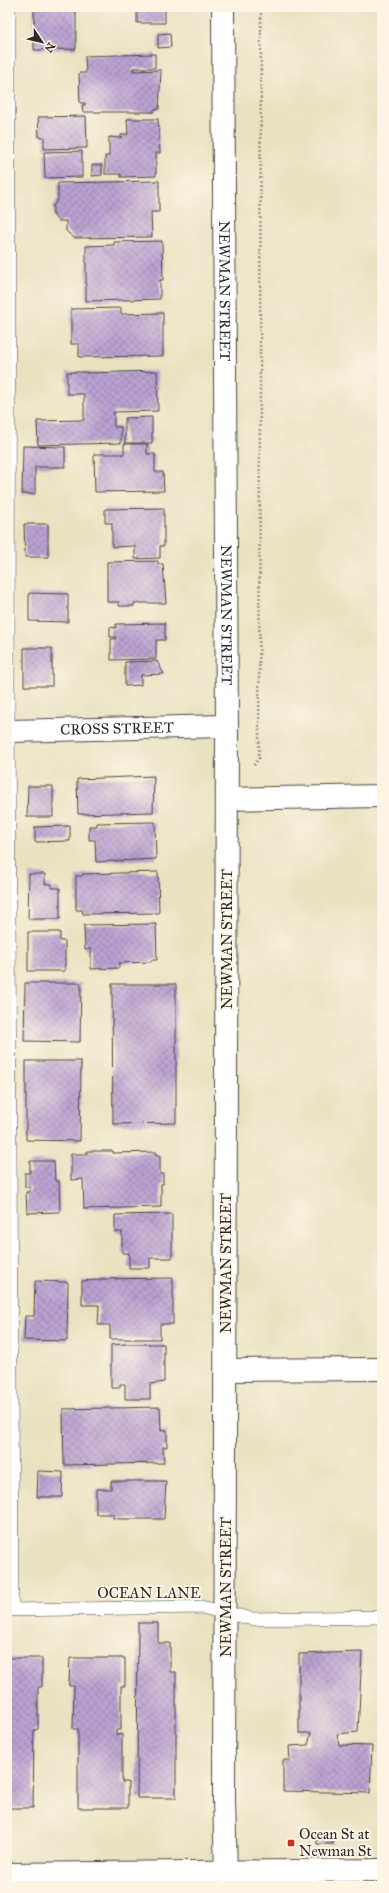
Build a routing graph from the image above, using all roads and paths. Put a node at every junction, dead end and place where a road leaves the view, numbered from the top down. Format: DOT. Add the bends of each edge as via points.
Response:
graph roads {
  1 [pos="9,7"];
  2 [pos="223,7"];
  3 [pos="261,7"];
  4 [pos="227,726"];
  5 [pos="8,731"];
  6 [pos="254,765"];
  7 [pos="382,796"];
  8 [pos="227,799"];
  9 [pos="382,1369"];
  10 [pos="226,1370"];
  11 [pos="9,1610"];
  12 [pos="226,1613"];
  13 [pos="382,1617"];
  14 [pos="382,1870"];
  15 [pos="226,1872"];
  16 [pos="7,1874"];
  17 [pos="143,1879"];
  1 -- 5 [label="lane, OCEAN LANE"];
  2 -- 4 [label="street, NEWMAN STREET"];
  3 -- 6 [label="path" via="259,758"];
  4 -- 5 [label="street, CROSS STREET"];
  4 -- 8 [label="street, NEWMAN STREET"];
  5 -- 11 [label="lane, OCEAN LANE"];
  7 -- 8 [label="street"];
  8 -- 10 [label="street, NEWMAN STREET"];
  9 -- 10 [label="street"];
  10 -- 12 [label="street, NEWMAN STREET"];
  11 -- 12 [label="lane, OCEAN LANE" via="201,1608"];
  12 -- 13 [label="lane, OCEAN LANE" via="253,1619"];
  12 -- 15 [label="street, NEWMAN STREET"];
  14 -- 15 [label="street"];
  15 -- 17 [label="street"];
  16 -- 17 [label="street"];
}
